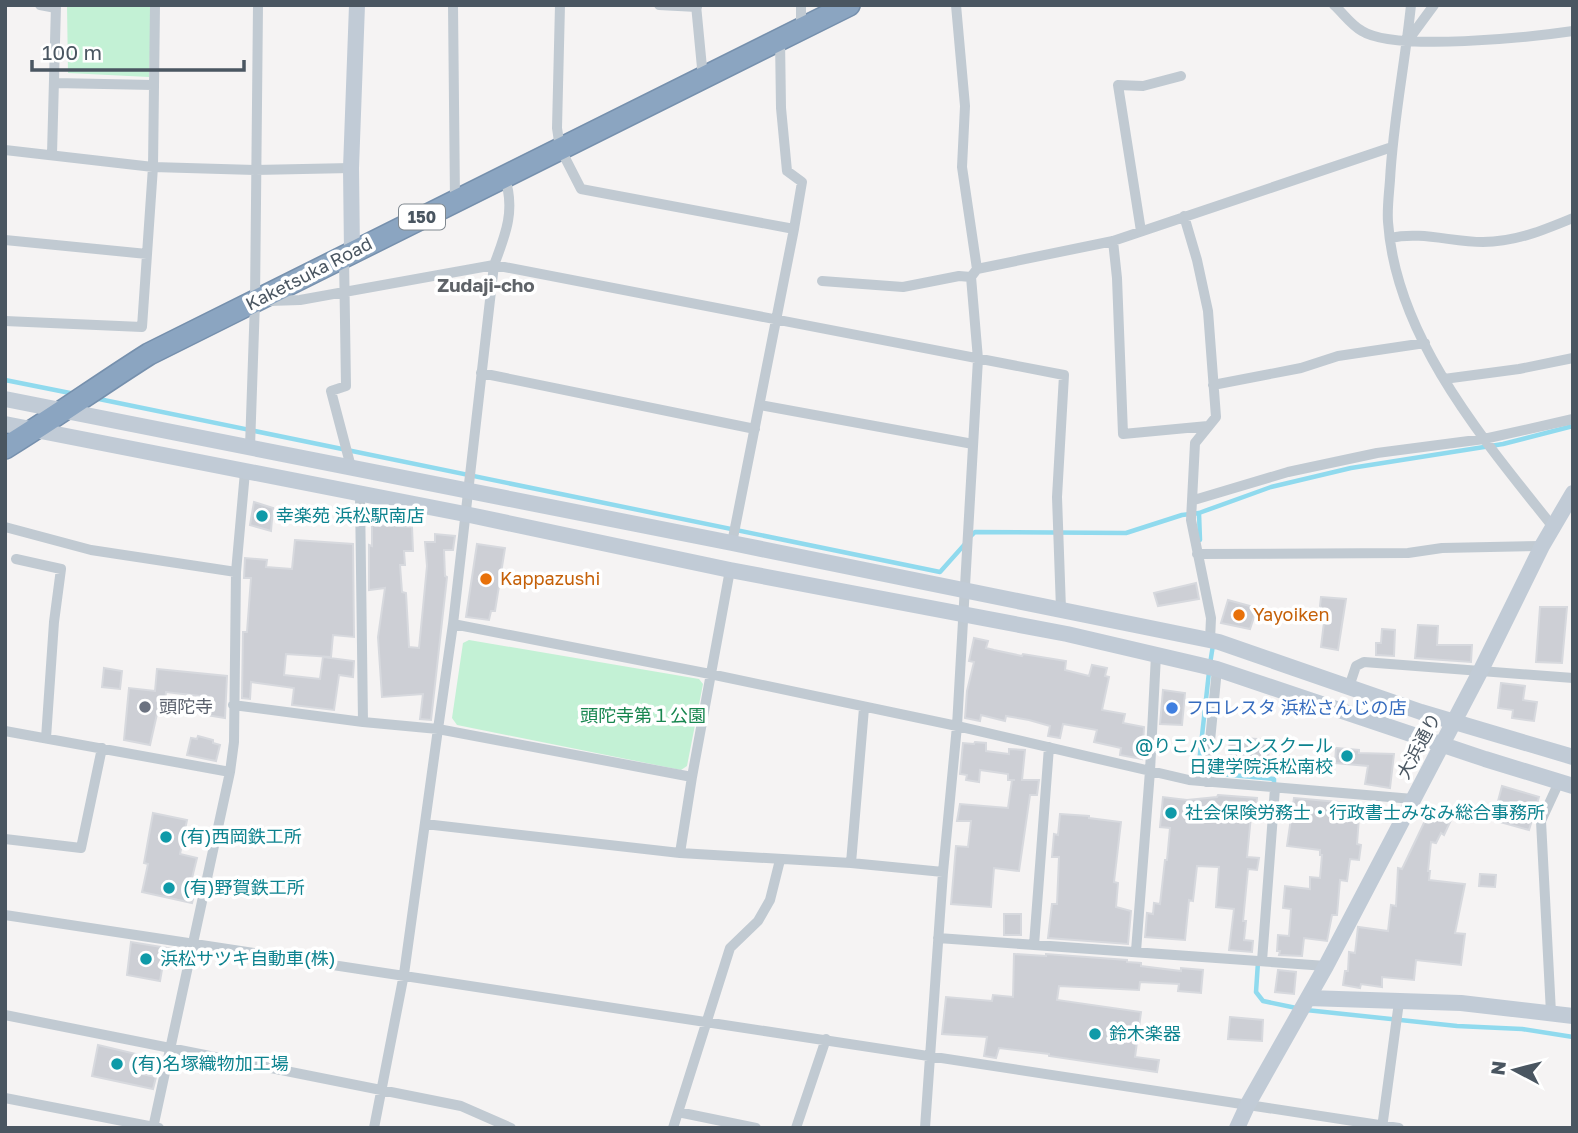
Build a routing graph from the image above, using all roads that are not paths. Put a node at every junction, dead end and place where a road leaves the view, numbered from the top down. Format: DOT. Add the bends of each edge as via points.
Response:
graph roads {
  1 [pos="40,5"];
  2 [pos="155,5"];
  3 [pos="258,5"];
  4 [pos="357,5"];
  5 [pos="453,5"];
  6 [pos="560,5"];
  7 [pos="659,5"];
  8 [pos="801,5"];
  9 [pos="849,5"];
  10 [pos="956,5"];
  11 [pos="1334,5"];
  12 [pos="1411,5"];
  13 [pos="1434,5"];
  14 [pos="56,6"];
  15 [pos="696,6"];
  16 [pos="801,29"];
  17 [pos="1573,31"];
  18 [pos="780,39"];
  19 [pos="1407,41"];
  20 [pos="1181,76"];
  21 [pos="703,78"];
  22 [pos="55,83"];
  23 [pos="153,85"];
  24 [pos="560,148"];
  25 [pos="1392,148"];
  26 [pos="5,150"];
  27 [pos="52,154"];
  28 [pos="153,167"];
  29 [pos="351,169"];
  30 [pos="255,170"];
  31 [pos="504,176"];
  32 [pos="454,201"];
  33 [pos="1184,216"];
  34 [pos="1573,218"];
  35 [pos="794,229"];
  36 [pos="1141,231"];
  37 [pos="1390,238"];
  38 [pos="5,240"];
  39 [pos="1113,241"];
  40 [pos="147,254"];
  41 [pos="348,255"];
  42 [pos="494,265"];
  43 [pos="974,273"];
  44 [pos="822,281"];
  45 [pos="345,291"];
  46 [pos="256,301"];
  47 [pos="777,319"];
  48 [pos="5,320"];
  49 [pos="145,341"];
  50 [pos="1426,343"];
  51 [pos="1573,358"];
  52 [pos="978,359"];
  53 [pos="481,373"];
  54 [pos="1444,379"];
  55 [pos="1213,385"];
  56 [pos="5,399"];
  57 [pos="760,405"];
  58 [pos="66,411"];
  59 [pos="1573,419"];
  60 [pos="5,424"];
  61 [pos="1208,426"];
  62 [pos="755,429"];
  63 [pos="34,431"];
  64 [pos="1484,439"];
  65 [pos="973,444"];
  66 [pos="250,447"];
  67 [pos="5,448"];
  68 [pos="351,467"];
  69 [pos="245,472"];
  70 [pos="467,490"];
  71 [pos="1573,493"];
  72 [pos="360,495"];
  73 [pos="1194,500"];
  74 [pos="465,514"];
  75 [pos="1562,522"];
  76 [pos="5,527"];
  77 [pos="732,543"];
  78 [pos="1542,545"];
  79 [pos="1197,554"];
  80 [pos="16,559"];
  81 [pos="730,570"];
  82 [pos="236,572"];
  83 [pos="963,589"];
  84 [pos="1061,609"];
  85 [pos="962,615"];
  86 [pos="453,624"];
  87 [pos="1210,640"];
  88 [pos="1156,655"];
  89 [pos="1217,668"];
  90 [pos="1480,671"];
  91 [pos="710,674"];
  92 [pos="1573,678"];
  93 [pos="1349,687"];
  94 [pos="233,705"];
  95 [pos="864,708"];
  96 [pos="1454,721"];
  97 [pos="363,722"];
  98 [pos="957,726"];
  99 [pos="438,729"];
  100 [pos="5,731"];
  101 [pos="46,738"];
  102 [pos="1442,744"];
  103 [pos="1049,747"];
  104 [pos="102,748"];
  105 [pos="1572,755"];
  106 [pos="1150,771"];
  107 [pos="230,772"];
  108 [pos="692,777"];
  109 [pos="1206,782"];
  110 [pos="1566,784"];
  111 [pos="1275,788"];
  112 [pos="1413,799"];
  113 [pos="425,824"];
  114 [pos="5,839"];
  115 [pos="680,853"];
  116 [pos="780,860"];
  117 [pos="851,863"];
  118 [pos="943,872"];
  119 [pos="5,915"];
  120 [pos="938,938"];
  121 [pos="193,943"];
  122 [pos="1034,945"];
  123 [pos="1136,951"];
  124 [pos="1262,961"];
  125 [pos="1326,965"];
  126 [pos="404,974"];
  127 [pos="1308,998"];
  128 [pos="1399,1002"];
  129 [pos="1551,1013"];
  130 [pos="5,1015"];
  131 [pos="1573,1016"];
  132 [pos="706,1022"];
  133 [pos="826,1039"];
  134 [pos="169,1048"];
  135 [pos="930,1055"];
  136 [pos="381,1089"];
  137 [pos="5,1098"];
  138 [pos="1248,1104"];
  139 [pos="678,1112"];
  140 [pos="1382,1126"];
  141 [pos="155,1127"];
  142 [pos="374,1128"];
  143 [pos="511,1128"];
  144 [pos="673,1128"];
  145 [pos="756,1128"];
  146 [pos="796,1128"];
  147 [pos="925,1128"];
  148 [pos="1237,1128"];
  149 [pos="1399,1128"];
  1 -- 14 [label="street"];
  2 -- 23 [label="street"];
  3 -- 30 [label="street"];
  4 -- 29 [label="street"];
  5 -- 32 [label="street"];
  6 -- 24 [label="street"];
  7 -- 15 [label="street"];
  8 -- 16 [label="street"];
  9 -- 16 [label="highway, Kaketsuka Road / 150"];
  10 -- 43 [label="street" via="965,106 962,167"];
  11 -- 19 [label="street" via="1363,32"];
  12 -- 19 [label="street"];
  13 -- 19 [label="street"];
  14 -- 22 [label="street"];
  15 -- 21 [label="street"];
  16 -- 18 [label="highway, Kaketsuka Road / 150"];
  17 -- 19 [label="street" via="1519,39"];
  18 -- 21 [label="highway, Kaketsuka Road / 150"];
  18 -- 35 [label="street" via="787,171 802,182"];
  19 -- 25 [label="street"];
  20 -- 36 [label="street" via="1143,86 1118,85"];
  21 -- 24 [label="highway, Kaketsuka Road / 150"];
  22 -- 23 [label="street"];
  22 -- 27 [label="street"];
  23 -- 28 [label="street"];
  24 -- 31 [label="highway, Kaketsuka Road / 150"];
  24 -- 35 [label="street" via="581,189"];
  25 -- 33 [label="street"];
  25 -- 37 [label="street"];
  26 -- 27 [label="street"];
  27 -- 28 [label="street"];
  28 -- 30 [label="street"];
  28 -- 40 [label="street"];
  29 -- 30 [label="street"];
  29 -- 41 [label="street"];
  30 -- 46 [label="street"];
  31 -- 32 [label="highway, Kaketsuka Road / 150"];
  31 -- 42 [label="street" via="511,194 505,236"];
  32 -- 41 [label="highway, Kaketsuka Road / 150"];
  33 -- 36 [label="street"];
  33 -- 55 [label="street" via="1208,311"];
  34 -- 37 [label="street" via="1536,234 1484,242 1406,234"];
  35 -- 47 [label="street"];
  36 -- 39 [label="street"];
  37 -- 50 [label="street" via="1404,301"];
  38 -- 40 [label="street"];
  39 -- 43 [label="street"];
  39 -- 61 [label="street" via="1123,434"];
  40 -- 49 [label="street"];
  41 -- 45 [label="street"];
  41 -- 46 [label="highway, Kaketsuka Road / 150"];
  42 -- 45 [label="street"];
  42 -- 47 [label="street"];
  42 -- 53 [label="street"];
  43 -- 44 [label="street" via="903,287"];
  43 -- 52 [label="street"];
  45 -- 46 [label="street" via="300,300"];
  45 -- 68 [label="street" via="346,386 331,391"];
  46 -- 49 [label="highway, Kaketsuka Road / 150"];
  46 -- 66 [label="street"];
  47 -- 52 [label="street"];
  47 -- 57 [label="street"];
  48 -- 49 [label="street"];
  49 -- 58 [label="highway, Kaketsuka Road / 150"];
  50 -- 54 [label="street"];
  50 -- 55 [label="street" via="1338,356"];
  51 -- 54 [label="street"];
  52 -- 65 [label="street"];
  52 -- 84 [label="street" via="1064,375 1057,497"];
  53 -- 62 [label="street"];
  53 -- 70 [label="street"];
  54 -- 64 [label="street"];
  55 -- 61 [label="street" via="1216,416"];
  56 -- 58 [label="street"];
  57 -- 62 [label="street"];
  57 -- 65 [label="street"];
  58 -- 63 [label="highway, Kaketsuka Road / 150"];
  58 -- 66 [label="street"];
  59 -- 64 [label="street"];
  60 -- 63 [label="street"];
  61 -- 73 [label="street" via="1195,443"];
  62 -- 77 [label="street"];
  63 -- 67 [label="highway, Kaketsuka Road / 150"];
  63 -- 69 [label="street"];
  64 -- 73 [label="street" via="1364,456"];
  64 -- 75 [label="street"];
  65 -- 83 [label="street"];
  66 -- 68 [label="street"];
  68 -- 70 [label="street"];
  69 -- 72 [label="street"];
  69 -- 82 [label="street"];
  70 -- 74 [label="street"];
  70 -- 77 [label="street"];
  71 -- 75 [label="street, 大浜通り"];
  72 -- 74 [label="street"];
  72 -- 97 [label="street"];
  73 -- 79 [label="street" via="1191,520"];
  74 -- 81 [label="street"];
  74 -- 86 [label="street"];
  75 -- 78 [label="street, 大浜通り"];
  76 -- 82 [label="street" via="91,550"];
  77 -- 83 [label="street"];
  78 -- 79 [label="street" via="1408,553"];
  78 -- 90 [label="street, 大浜通り"];
  79 -- 87 [label="street" via="1211,618"];
  80 -- 101 [label="street" via="61,569"];
  81 -- 85 [label="street"];
  81 -- 91 [label="street"];
  82 -- 94 [label="street"];
  83 -- 84 [label="street"];
  83 -- 85 [label="street"];
  84 -- 87 [label="street"];
  85 -- 88 [label="street"];
  85 -- 98 [label="street"];
  86 -- 91 [label="street"];
  86 -- 99 [label="street"];
  87 -- 93 [label="street"];
  88 -- 89 [label="street"];
  88 -- 106 [label="street"];
  89 -- 102 [label="street"];
  89 -- 109 [label="street"];
  90 -- 92 [label="street"];
  90 -- 93 [label="street" via="1364,662 1356,666"];
  90 -- 96 [label="street, 大浜通り"];
  91 -- 95 [label="street"];
  91 -- 108 [label="street"];
  93 -- 96 [label="street"];
  94 -- 97 [label="street"];
  94 -- 107 [label="street"];
  95 -- 98 [label="street"];
  95 -- 117 [label="street"];
  96 -- 102 [label="street, 大浜通り"];
  96 -- 105 [label="street"];
  97 -- 99 [label="street"];
  98 -- 103 [label="street"];
  98 -- 118 [label="street"];
  99 -- 108 [label="street"];
  99 -- 113 [label="street"];
  100 -- 101 [label="street"];
  101 -- 104 [label="street"];
  102 -- 110 [label="street"];
  102 -- 112 [label="street, 大浜通り"];
  103 -- 106 [label="street"];
  103 -- 122 [label="street"];
  104 -- 107 [label="street"];
  104 -- 114 [label="street" via="81,848"];
  106 -- 109 [label="street"];
  106 -- 123 [label="street"];
  107 -- 121 [label="street"];
  108 -- 115 [label="street"];
  109 -- 111 [label="street"];
  110 -- 129 [label="street" via="1541,821"];
  111 -- 112 [label="street"];
  111 -- 124 [label="street"];
  112 -- 125 [label="street, 大浜通り"];
  113 -- 115 [label="street"];
  113 -- 126 [label="street"];
  115 -- 116 [label="street"];
  116 -- 117 [label="street"];
  116 -- 132 [label="street" via="764,911 730,948"];
  117 -- 118 [label="street"];
  118 -- 120 [label="street"];
  119 -- 121 [label="street"];
  120 -- 122 [label="street"];
  120 -- 135 [label="street"];
  121 -- 126 [label="street"];
  121 -- 134 [label="street"];
  122 -- 123 [label="street"];
  123 -- 124 [label="street"];
  124 -- 125 [label="street"];
  125 -- 127 [label="street, 大浜通り"];
  126 -- 132 [label="street"];
  126 -- 136 [label="street"];
  127 -- 128 [label="street"];
  127 -- 138 [label="street, 大浜通り"];
  128 -- 129 [label="street"];
  128 -- 140 [label="street"];
  129 -- 131 [label="street"];
  130 -- 134 [label="street"];
  132 -- 133 [label="street"];
  132 -- 139 [label="street"];
  133 -- 135 [label="street"];
  133 -- 146 [label="street"];
  134 -- 136 [label="street"];
  134 -- 141 [label="street"];
  135 -- 138 [label="street"];
  135 -- 147 [label="street"];
  136 -- 142 [label="street"];
  136 -- 143 [label="street" via="461,1106"];
  137 -- 141 [label="street"];
  138 -- 140 [label="street"];
  138 -- 148 [label="street, 大浜通り"];
  139 -- 144 [label="street"];
  139 -- 145 [label="street"];
  140 -- 149 [label="street"];
}
